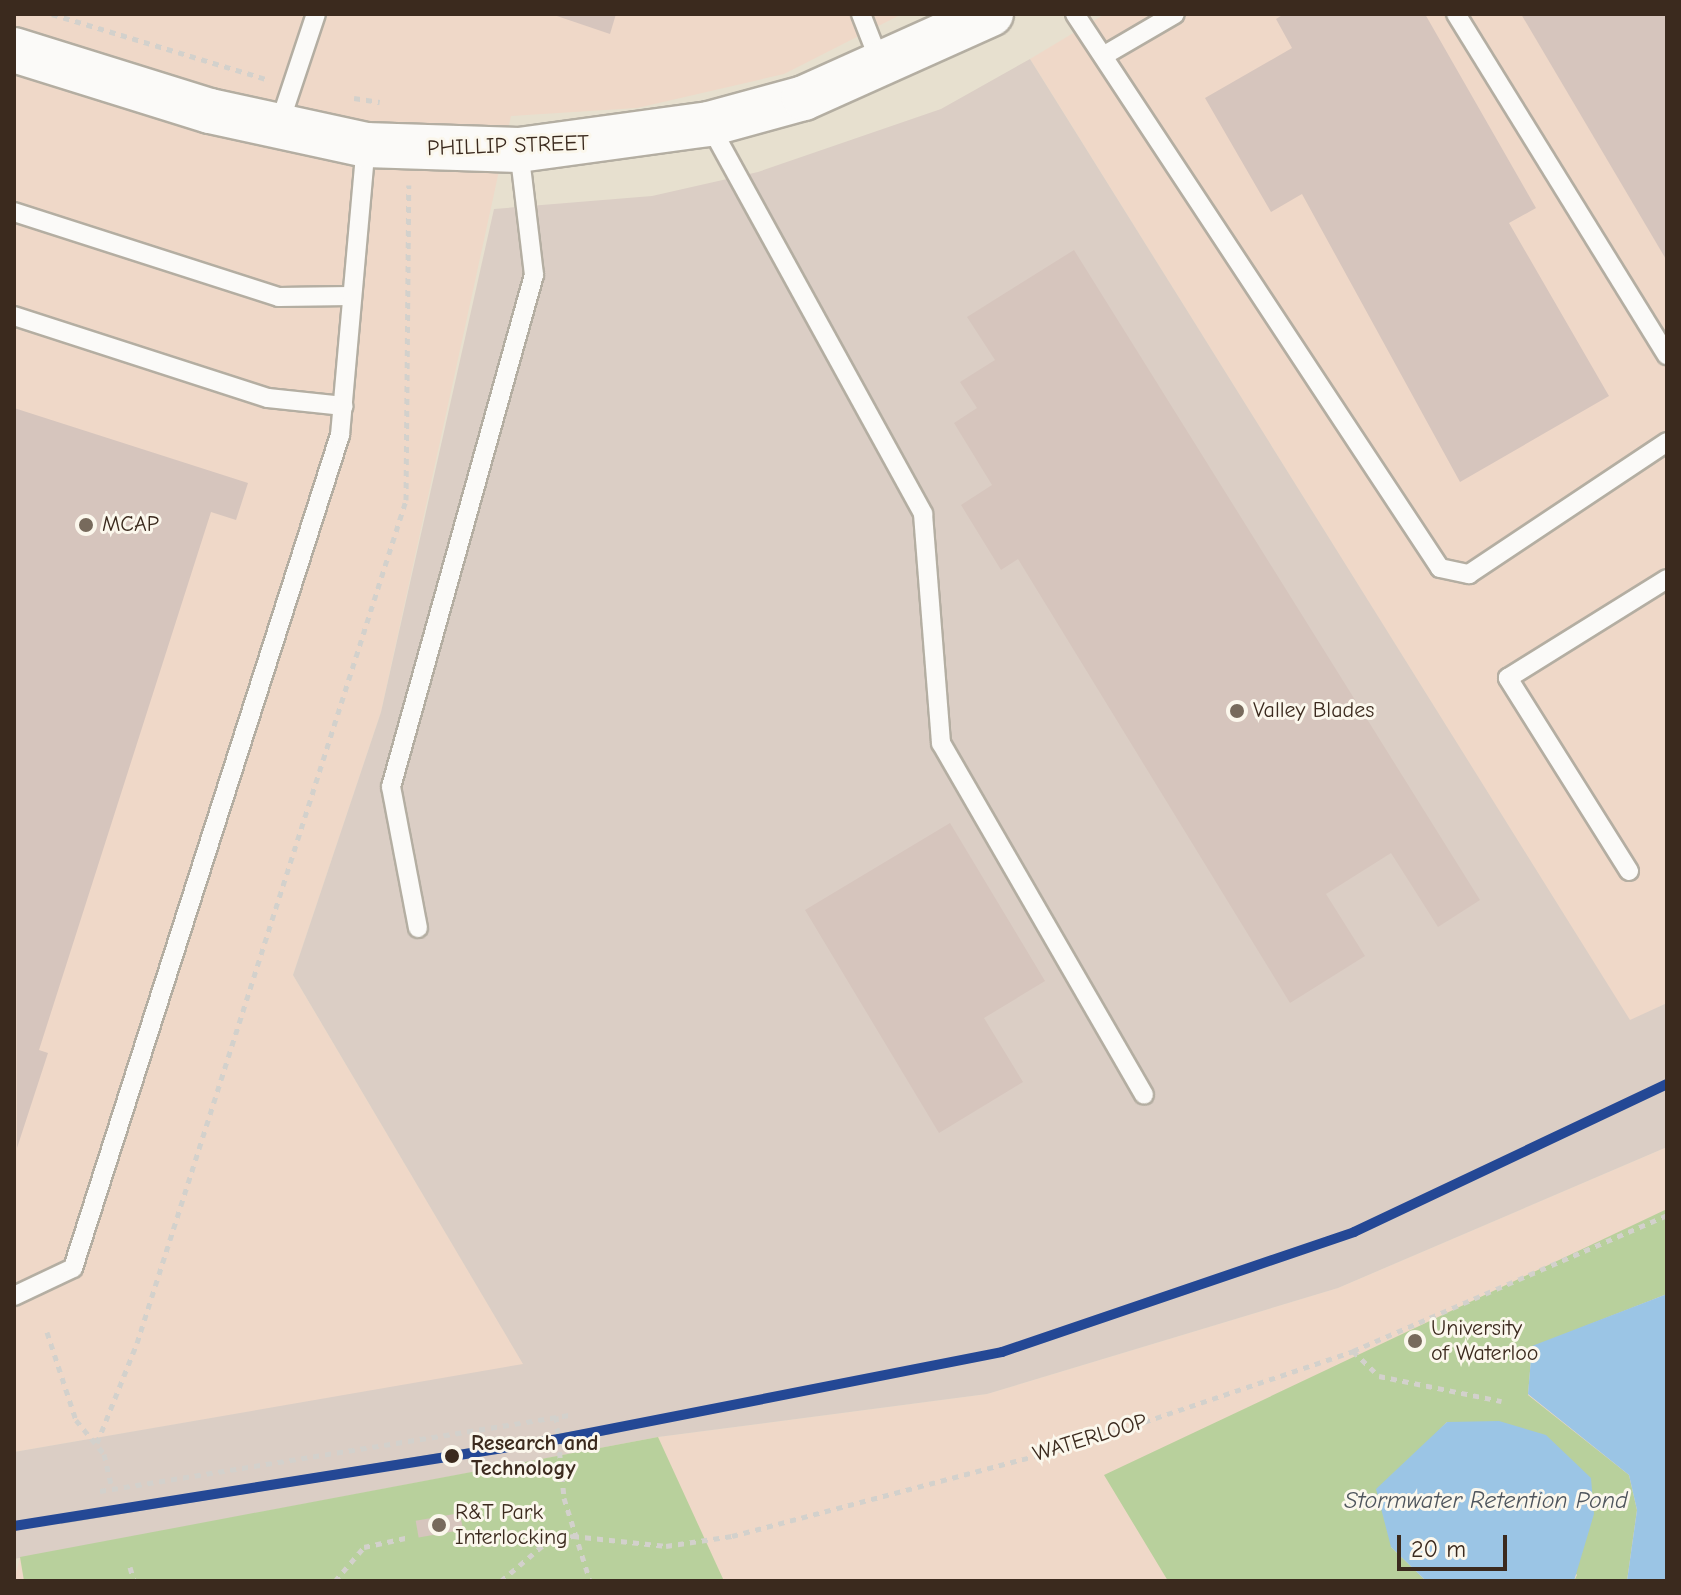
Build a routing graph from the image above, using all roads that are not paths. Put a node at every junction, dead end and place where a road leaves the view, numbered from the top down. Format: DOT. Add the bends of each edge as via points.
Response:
graph roads {
  1 [pos="316,14"];
  2 [pos="861,14"];
  3 [pos="991,14"];
  4 [pos="1075,14"];
  5 [pos="1175,14"];
  6 [pos="1456,14"];
  7 [pos="14,50"];
  8 [pos="1103,56"];
  9 [pos="881,68"];
  10 [pos="709,124"];
  11 [pos="278,128"];
  12 [pos="366,145"];
  13 [pos="519,150"];
  14 [pos="14,212"];
  15 [pos="350,296"];
  16 [pos="14,316"];
  17 [pos="1667,355"];
  18 [pos="344,406"];
  19 [pos="1667,442"];
  20 [pos="1667,579"];
  21 [pos="1629,871"];
  22 [pos="418,928"];
  23 [pos="1144,1095"];
  24 [pos="14,1296"];
  1 -- 11 [label="lane"];
  2 -- 9 [label="lane"];
  3 -- 9 [label="street, PHILLIP STREET"];
  4 -- 8 [label="lane"];
  5 -- 8 [label="lane"];
  6 -- 17 [label="lane"];
  7 -- 11 [label="street, PHILLIP STREET"];
  8 -- 19 [label="lane" via="1440,568 1469,574"];
  9 -- 10 [label="street, PHILLIP STREET"];
  10 -- 13 [label="street, PHILLIP STREET"];
  10 -- 23 [label="lane" via="923,514 941,743"];
  11 -- 12 [label="street, PHILLIP STREET"];
  12 -- 13 [label="street, PHILLIP STREET"];
  12 -- 15 [label="lane"];
  13 -- 22 [label="lane" via="534,275 391,787"];
  14 -- 15 [label="lane" via="279,297"];
  15 -- 18 [label="lane"];
  16 -- 18 [label="lane" via="268,398"];
  18 -- 24 [label="lane" via="73,1268"];
  20 -- 21 [label="lane" via="1508,678"];
}
